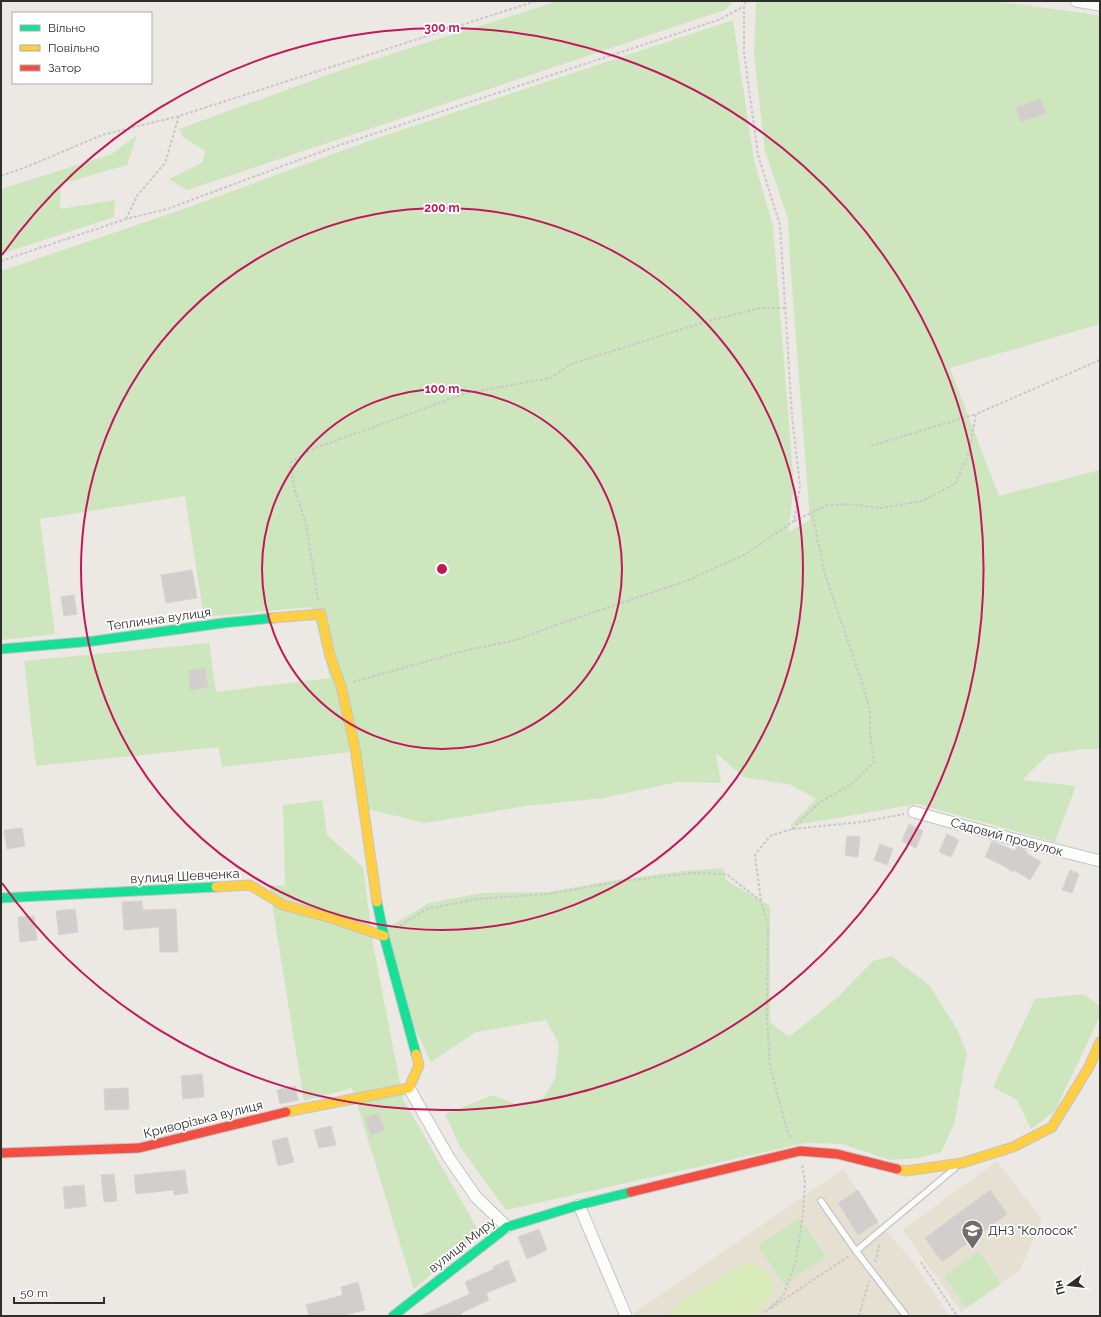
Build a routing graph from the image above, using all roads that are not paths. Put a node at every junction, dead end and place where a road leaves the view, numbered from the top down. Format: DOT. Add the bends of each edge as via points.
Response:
graph roads {
  1 [pos="1076,1"];
  2 [pos="1100,6"];
  3 [pos="1,649"];
  4 [pos="914,812"];
  5 [pos="1100,861"];
  6 [pos="1,898"];
  7 [pos="384,936"];
  8 [pos="1100,1042"];
  9 [pos="409,1088"];
  10 [pos="1,1153"];
  11 [pos="962,1163"];
  12 [pos="821,1201"];
  13 [pos="580,1205"];
  14 [pos="507,1226"];
  15 [pos="856,1251"];
  16 [pos="393,1316"];
  17 [pos="626,1316"];
  18 [pos="906,1316"];
  1 -- 2 [label="street"];
  3 -- 7 [label="street, Теплична вулиця" via="94,641 222,623 321,614 355,748 375,893"];
  4 -- 5 [label="street, Садовий провулок"];
  6 -- 7 [label="street, вулиця Шевченка" via="250,885 283,905"];
  7 -- 9 [label="street" via="419,1065"];
  8 -- 11 [label="street, вулиця Миру" via="1089,1067 1052,1127 1013,1147"];
  9 -- 10 [label="street, Криворізька вулиця" via="286,1112 139,1148"];
  9 -- 14 [label="street" via="452,1164 476,1197"];
  11 -- 13 [label="street, вулиця Миру" via="906,1170 837,1154 800,1152"];
  11 -- 15 [label="lane"];
  12 -- 15 [label="lane"];
  13 -- 14 [label="street, вулиця Миру"];
  13 -- 17 [label="street"];
  14 -- 16 [label="street, вулиця Миру"];
  15 -- 18 [label="lane"];
}
